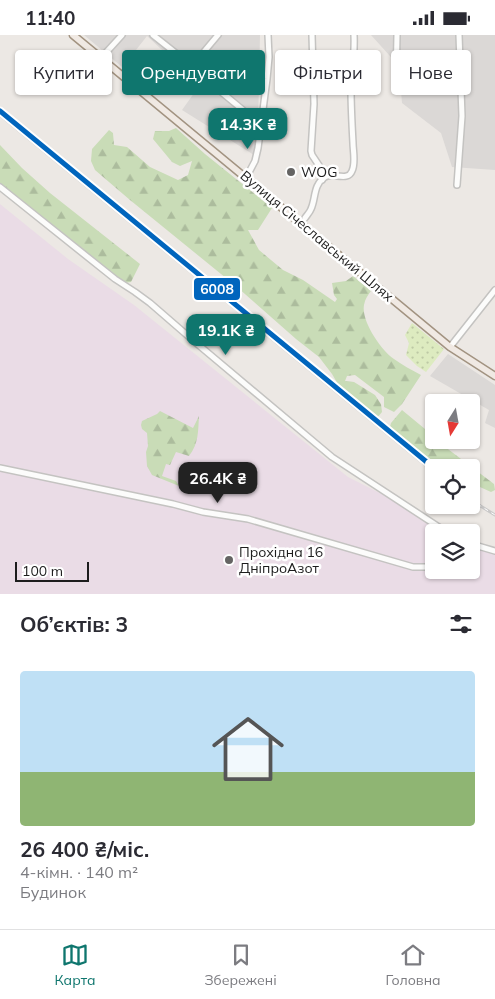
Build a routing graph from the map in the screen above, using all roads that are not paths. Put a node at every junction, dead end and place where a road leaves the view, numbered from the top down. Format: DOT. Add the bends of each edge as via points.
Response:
graph roads {
  1 [pos="73,35"];
  2 [pos="122,35"];
  3 [pos="153,35"];
  4 [pos="218,35"];
  5 [pos="268,35"];
  6 [pos="312,35"];
  7 [pos="354,35"];
  8 [pos="397,35"];
  9 [pos="459,35"];
  10 [pos="93,50"];
  11 [pos="108,50"];
  12 [pos="172,50"];
  13 [pos="205,50"];
  14 [pos="397,50"];
  15 [pos="112,65"];
  16 [pos="225,95"];
  17 [pos="261,125"];
  18 [pos="246,178"];
  19 [pos="322,180"];
  20 [pos="457,185"];
  21 [pos="0,187"];
  22 [pos="305,218"];
  23 [pos="495,290"];
  24 [pos="450,347"];
  25 [pos="495,376"];
  26 [pos="0,468"];
  27 [pos="434,524"];
  28 [pos="480,547"];
  29 [pos="495,551"];
  30 [pos="425,567"];
  1 -- 10 [label="main road, Вулиця Січеславський Шлях"];
  2 -- 11 [label="street"];
  3 -- 12 [label="street"];
  4 -- 13 [label="street"];
  5 -- 17 [label="street"];
  6 -- 19 [label="street" via="314,103 311,151 322,170"];
  7 -- 19 [label="street" via="352,172 344,177 332,175"];
  8 -- 14 [label="street"];
  9 -- 20 [label="street" via="462,116"];
  15 -- 18 [label="main road, Вулиця Січеславський Шлях"];
  16 -- 17 [label="street"];
  17 -- 18 [label="street" via="255,161"];
  18 -- 24 [label="main road, Вулиця Січеславський Шлях"];
  19 -- 22 [label="street"];
  21 -- 27 [label="street" via="150,303 332,457"];
  23 -- 24 [label="street"];
  24 -- 25 [label="main road, Вулиця Січеславський Шлях"];
  26 -- 30 [label="street" via="248,519 413,567"];
  28 -- 29 [label="street"];
}
